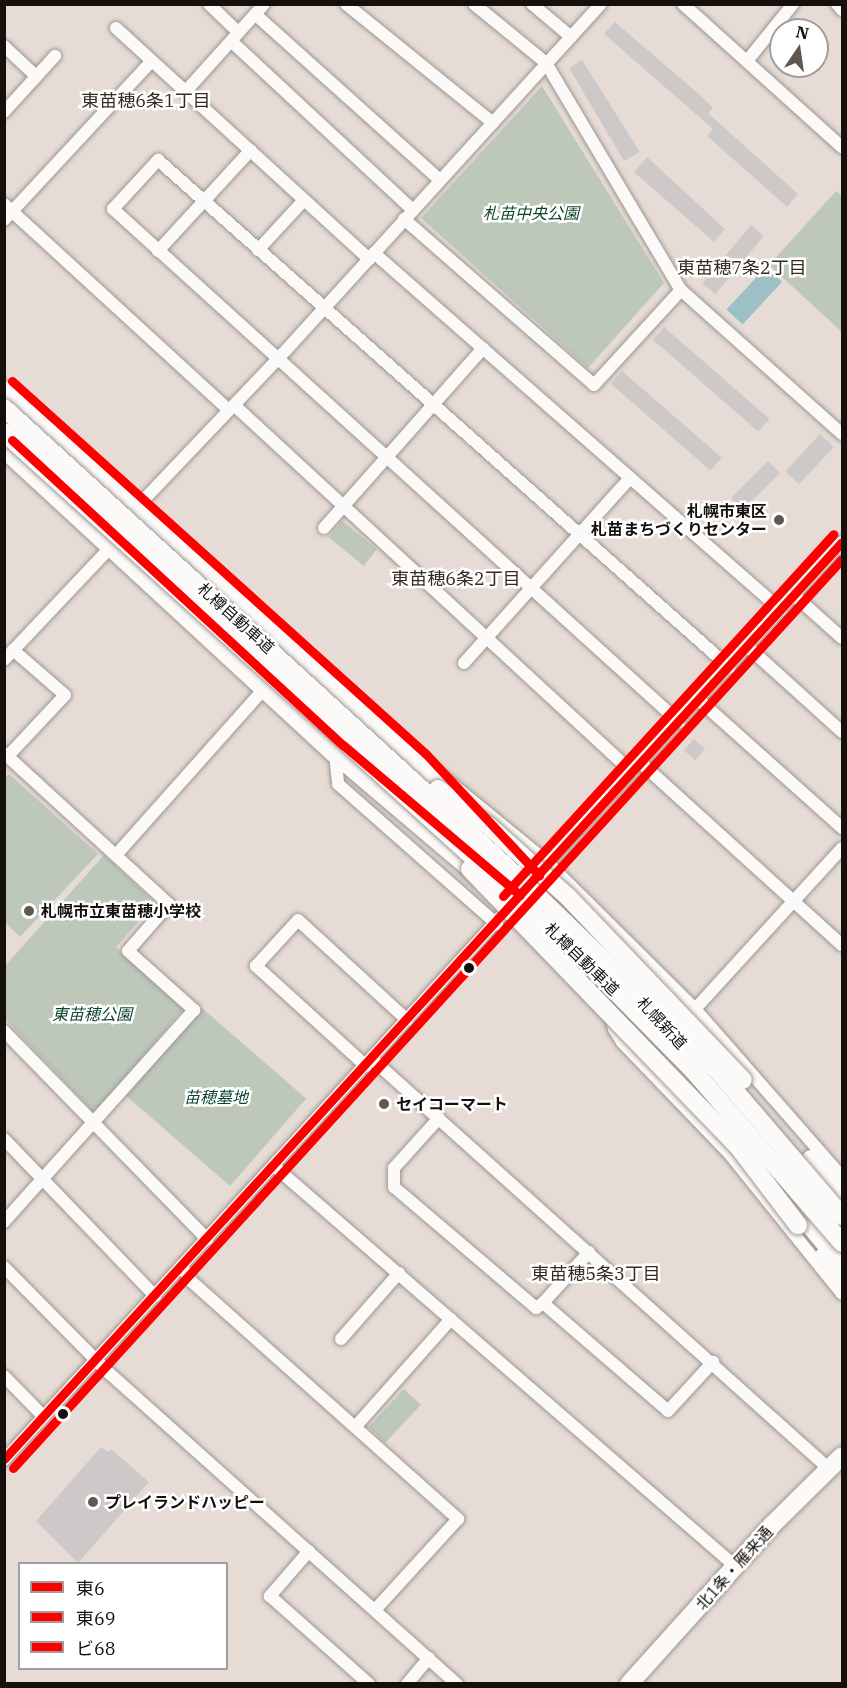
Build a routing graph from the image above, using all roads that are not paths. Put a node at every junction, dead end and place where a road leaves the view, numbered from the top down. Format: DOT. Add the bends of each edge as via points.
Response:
graph roads {
  1 [pos="209,4"];
  2 [pos="346,4"];
  3 [pos="474,4"];
  4 [pos="532,4"];
  5 [pos="601,4"];
  6 [pos="683,4"];
  7 [pos="793,4"];
  8 [pos="837,4"];
  9 [pos="260,10"];
  10 [pos="843,10"];
  11 [pos="116,28"];
  12 [pos="234,36"];
  13 [pos="571,38"];
  14 [pos="4,46"];
  15 [pos="55,56"];
  16 [pos="152,61"];
  17 [pos="747,61"];
  18 [pos="546,63"];
  19 [pos="36,76"];
  20 [pos="186,91"];
  21 [pos="4,112"];
  22 [pos="493,123"];
  23 [pos="843,147"];
  24 [pos="251,150"];
  25 [pos="440,180"];
  26 [pos="304,200"];
  27 [pos="204,201"];
  28 [pos="7,212"];
  29 [pos="409,214"];
  30 [pos="258,250"];
  31 [pos="158,251"];
  32 [pos="372,256"];
  33 [pos="681,290"];
  34 [pos="324,309"];
  35 [pos="483,348"];
  36 [pos="277,360"];
  37 [pos="4,390"];
  38 [pos="433,405"];
  39 [pos="232,407"];
  40 [pos="4,408"];
  41 [pos="4,432"];
  42 [pos="843,434"];
  43 [pos="4,449"];
  44 [pos="386,459"];
  45 [pos="630,478"];
  46 [pos="343,506"];
  47 [pos="135,509"];
  48 [pos="324,528"];
  49 [pos="579,534"];
  50 [pos="843,542"];
  51 [pos="109,549"];
  52 [pos="530,590"];
  53 [pos="794,595"];
  54 [pos="781,610"];
  55 [pos="843,638"];
  56 [pos="487,639"];
  57 [pos="748,647"];
  58 [pos="13,650"];
  59 [pos="4,660"];
  60 [pos="464,663"];
  61 [pos="729,667"];
  62 [pos="265,687"];
  63 [pos="699,700"];
  64 [pos="679,722"];
  65 [pos="375,725"];
  66 [pos="843,732"];
  67 [pos="375,745"];
  68 [pos="335,754"];
  69 [pos="6,755"];
  70 [pos="372,764"];
  71 [pos="637,768"];
  72 [pos="843,828"];
  73 [pos="843,848"];
  74 [pos="116,855"];
  75 [pos="547,862"];
  76 [pos="530,883"];
  77 [pos="794,901"];
  78 [pos="512,904"];
  79 [pos="496,924"];
  80 [pos="843,945"];
  81 [pos="607,993"];
  82 [pos="695,1009"];
  83 [pos="407,1020"];
  84 [pos="4,1031"];
  85 [pos="369,1063"];
  86 [pos="439,1118"];
  87 [pos="94,1123"];
  88 [pos="4,1139"];
  89 [pos="274,1166"];
  90 [pos="843,1177"];
  91 [pos="43,1179"];
  92 [pos="843,1198"];
  93 [pos="843,1216"];
  94 [pos="4,1222"];
  95 [pos="207,1239"];
  96 [pos="843,1243"];
  97 [pos="589,1252"];
  98 [pos="843,1264"];
  99 [pos="4,1267"];
  100 [pos="182,1267"];
  101 [pos="399,1273"];
  102 [pos="843,1281"];
  103 [pos="843,1294"];
  104 [pos="155,1296"];
  105 [pos="543,1303"];
  106 [pos="451,1318"];
  107 [pos="340,1339"];
  108 [pos="96,1360"];
  109 [pos="713,1362"];
  110 [pos="4,1376"];
  111 [pos="44,1417"];
  112 [pos="356,1426"];
  113 [pos="843,1456"];
  114 [pos="4,1460"];
  115 [pos="828,1468"];
  116 [pos="309,1551"];
  117 [pos="735,1566"];
  118 [pos="375,1610"];
  119 [pos="429,1658"];
  120 [pos="369,1683"];
  121 [pos="406,1683"];
  122 [pos="458,1683"];
  123 [pos="629,1683"];
  1 -- 12 [label="street"];
  2 -- 22 [label="street"];
  3 -- 18 [label="street"];
  4 -- 13 [label="street"];
  5 -- 13 [label="street"];
  6 -- 17 [label="street"];
  7 -- 17 [label="street"];
  8 -- 10 [label="street"];
  9 -- 12 [label="street"];
  9 -- 25 [label="street"];
  11 -- 16 [label="street"];
  12 -- 20 [label="street"];
  12 -- 29 [label="street"];
  13 -- 18 [label="street"];
  14 -- 19 [label="street"];
  15 -- 19 [label="street"];
  16 -- 20 [label="street"];
  16 -- 28 [label="street"];
  17 -- 23 [label="street"];
  18 -- 22 [label="street"];
  18 -- 33 [label="street"];
  19 -- 21 [label="street"];
  20 -- 24 [label="street"];
  22 -- 25 [label="street"];
  24 -- 26 [label="street"];
  24 -- 27 [label="street"];
  25 -- 29 [label="street"];
  26 -- 30 [label="street"];
  26 -- 32 [label="street"];
  27 -- 30 [label="street"];
  27 -- 31 [label="street"];
  27 -- 31 [label="street" via="158,160 113,209"];
  28 -- 39 [label="street"];
  29 -- 32 [label="street"];
  29 -- 33 [label="street" via="594,385"];
  30 -- 34 [label="street"];
  31 -- 36 [label="street"];
  32 -- 34 [label="street"];
  32 -- 35 [label="street"];
  33 -- 42 [label="street"];
  34 -- 36 [label="street"];
  34 -- 38 [label="street"];
  35 -- 38 [label="street"];
  35 -- 45 [label="street"];
  36 -- 39 [label="street"];
  36 -- 44 [label="street"];
  37 -- 47 [label="highway, 札幌新道"];
  38 -- 44 [label="street"];
  38 -- 49 [label="street"];
  39 -- 46 [label="street"];
  39 -- 47 [label="street"];
  40 -- 67 [label="highway, 札樽自動車道, bridge"];
  41 -- 70 [label="highway, 札樽自動車道, bridge"];
  43 -- 51 [label="highway, 札幌新道"];
  44 -- 46 [label="street"];
  44 -- 52 [label="street"];
  45 -- 49 [label="street"];
  45 -- 54 [label="street"];
  46 -- 48 [label="street"];
  46 -- 56 [label="street"];
  47 -- 65 [label="highway, 札幌新道"];
  49 -- 52 [label="street"];
  49 -- 61 [label="street"];
  50 -- 53 [label="street"];
  51 -- 58 [label="street"];
  51 -- 62 [label="highway, 札幌新道"];
  52 -- 56 [label="street"];
  52 -- 64 [label="street"];
  53 -- 54 [label="street"];
  53 -- 55 [label="street"];
  54 -- 57 [label="street"];
  56 -- 60 [label="street"];
  56 -- 71 [label="street"];
  57 -- 61 [label="street"];
  57 -- 66 [label="street"];
  58 -- 59 [label="street"];
  58 -- 69 [label="street" via="64,695"];
  61 -- 63 [label="street"];
  62 -- 68 [label="highway, 札幌新道"];
  62 -- 74 [label="street"];
  63 -- 64 [label="street"];
  63 -- 72 [label="street"];
  64 -- 71 [label="street"];
  65 -- 75 [label="street"];
  65 -- 76 [label="highway, 札幌新道" via="418,764"];
  67 -- 92 [label="highway, bridge" via="490,827 568,897 689,1018"];
  67 -- 93 [label="highway, 札樽自動車道, bridge" via="716,1069"];
  68 -- 78 [label="highway, 札幌新道"];
  68 -- 79 [label="street" via="338,784"];
  69 -- 74 [label="street"];
  70 -- 96 [label="highway, 札樽自動車道, bridge" via="570,945 676,1053"];
  70 -- 102 [label="highway, bridge" via="740,1149"];
  71 -- 75 [label="street"];
  71 -- 77 [label="street"];
  73 -- 77 [label="street"];
  74 -- 87 [label="street" via="169,904 128,951 194,1010"];
  75 -- 76 [label="street"];
  75 -- 82 [label="street"];
  76 -- 78 [label="street"];
  76 -- 93 [label="highway, 札幌新道"];
  77 -- 80 [label="street"];
  77 -- 82 [label="street"];
  78 -- 79 [label="street"];
  78 -- 81 [label="highway, 札幌新道"];
  79 -- 83 [label="street"];
  81 -- 98 [label="highway, 札幌新道" via="651,1035"];
  81 -- 103 [label="street" via="614,1029 622,1042 728,1152"];
  82 -- 90 [label="street"];
  83 -- 85 [label="street"];
  83 -- 85 [label="street" via="298,920 256,966"];
  84 -- 87 [label="street"];
  85 -- 86 [label="street"];
  85 -- 89 [label="street"];
  86 -- 97 [label="street"];
  86 -- 105 [label="street" via="394,1168 394,1187 536,1308"];
  87 -- 91 [label="street"];
  87 -- 95 [label="street"];
  88 -- 91 [label="street"];
  89 -- 95 [label="street"];
  89 -- 101 [label="street"];
  91 -- 94 [label="street"];
  91 -- 104 [label="street"];
  95 -- 100 [label="street"];
  97 -- 105 [label="street"];
  97 -- 109 [label="street"];
  99 -- 108 [label="street"];
  100 -- 104 [label="street"];
  100 -- 112 [label="street" via="191,1281"];
  101 -- 106 [label="street"];
  101 -- 107 [label="street"];
  104 -- 108 [label="street"];
  105 -- 109 [label="street" via="668,1411"];
  106 -- 112 [label="street"];
  106 -- 117 [label="street"];
  108 -- 111 [label="street"];
  108 -- 116 [label="street"];
  109 -- 115 [label="street"];
  110 -- 111 [label="street"];
  111 -- 114 [label="street"];
  112 -- 118 [label="street" via="458,1519"];
  113 -- 115 [label="highway, 北1条・雁来通"];
  115 -- 117 [label="highway, 北1条・雁来通"];
  116 -- 118 [label="street"];
  116 -- 120 [label="street" via="270,1596"];
  117 -- 123 [label="highway, 北1条・雁来通"];
  118 -- 119 [label="street"];
  119 -- 121 [label="street"];
  119 -- 122 [label="street"];
}
